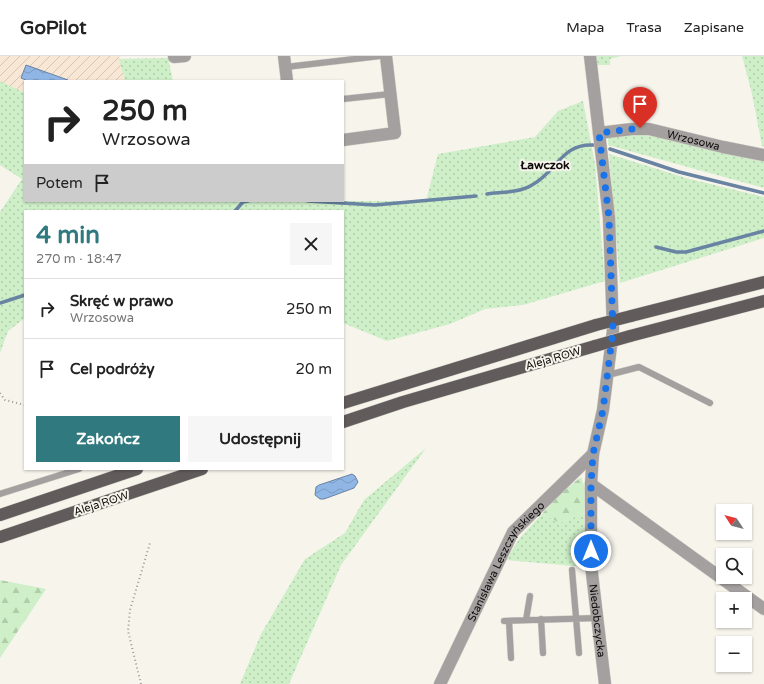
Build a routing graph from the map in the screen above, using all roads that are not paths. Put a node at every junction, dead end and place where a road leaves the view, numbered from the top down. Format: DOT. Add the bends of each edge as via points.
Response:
graph roads {
  1 [pos="380,56"];
  2 [pos="386,56"];
  3 [pos="590,56"];
  4 [pos="285,62"];
  5 [pos="287,80"];
  6 [pos="390,94"];
  7 [pos="344,99"];
  8 [pos="599,133"];
  9 [pos="344,140"];
  10 [pos="764,155"];
  11 [pos="764,282"];
  12 [pos="764,301"];
  13 [pos="608,375"];
  14 [pos="344,403"];
  15 [pos="710,403"];
  16 [pos="344,422"];
  17 [pos="593,454"];
  18 [pos="76,470"];
  19 [pos="134,470"];
  20 [pos="199,470"];
  21 [pos="591,484"];
  22 [pos="0,494"];
  23 [pos="0,515"];
  24 [pos="0,537"];
  25 [pos="572,570"];
  26 [pos="530,596"];
  27 [pos="764,608"];
  28 [pos="576,618"];
  29 [pos="597,618"];
  30 [pos="541,619"];
  31 [pos="526,620"];
  32 [pos="543,653"];
  33 [pos="579,653"];
  34 [pos="511,658"];
  35 [pos="440,684"];
  36 [pos="605,684"];
  1 -- 4 [label="lane"];
  2 -- 6 [label="street"];
  3 -- 8 [label="street, Niedobczycka"];
  4 -- 5 [label="street"];
  6 -- 7 [label="lane"];
  6 -- 9 [label="street" via="395,133"];
  8 -- 10 [label="street, Wrzosowa" via="648,129"];
  8 -- 13 [label="street, Niedobczycka" via="609,218 613,322"];
  11 -- 14 [label="main road, Aleja ROW, bridge" via="596,325"];
  12 -- 16 [label="main road, Aleja ROW, bridge" via="595,346"];
  13 -- 15 [label="lane" via="639,367"];
  13 -- 17 [label="street, Niedobczycka"];
  17 -- 21 [label="street, Niedobczycka"];
  17 -- 35 [label="street, Stanisława Leszczyńskiego" via="513,532"];
  18 -- 22 [label="lane"];
  19 -- 23 [label="main road, Aleja ROW"];
  20 -- 24 [label="main road, Aleja ROW"];
  21 -- 27 [label="street"];
  21 -- 29 [label="street, Niedobczycka" via="591,565"];
  25 -- 28 [label="lane"];
  26 -- 31 [label="lane"];
  28 -- 29 [label="lane"];
  28 -- 30 [label="lane"];
  28 -- 33 [label="lane"];
  29 -- 36 [label="street, Niedobczycka"];
  30 -- 31 [label="lane"];
  30 -- 32 [label="lane"];
  31 -- 34 [label="lane" via="506,621"];
}
